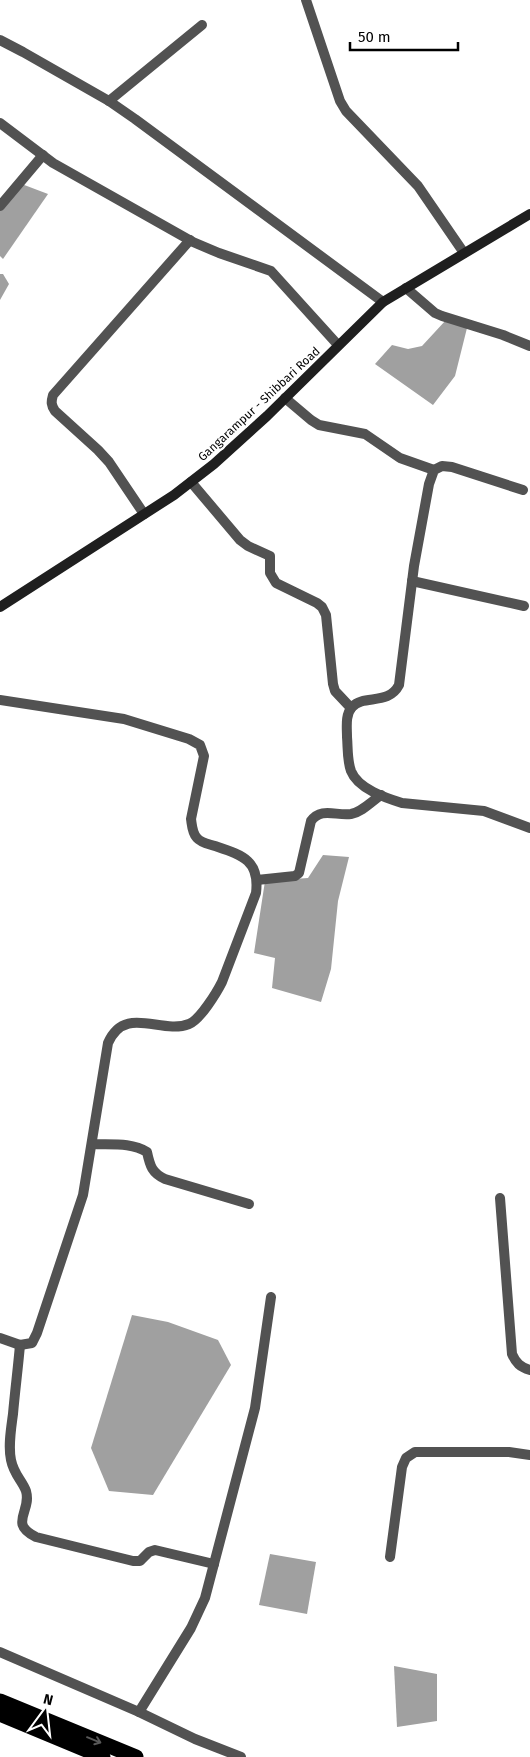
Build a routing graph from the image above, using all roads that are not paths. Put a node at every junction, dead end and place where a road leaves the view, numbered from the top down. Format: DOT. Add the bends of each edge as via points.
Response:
graph roads {
  1 [pos="306,0"];
  2 [pos="202,26"];
  3 [pos="0,40"];
  4 [pos="109,102"];
  5 [pos="0,123"];
  6 [pos="43,156"];
  7 [pos="0,206"];
  8 [pos="530,214"];
  9 [pos="190,240"];
  10 [pos="464,253"];
  11 [pos="406,288"];
  12 [pos="383,302"];
  13 [pos="338,345"];
  14 [pos="530,346"];
  15 [pos="285,398"];
  16 [pos="434,470"];
  17 [pos="191,482"];
  18 [pos="523,490"];
  19 [pos="144,514"];
  20 [pos="412,581"];
  21 [pos="524,606"];
  22 [pos="0,607"];
  23 [pos="0,700"];
  24 [pos="351,708"];
  25 [pos="381,795"];
  26 [pos="530,828"];
  27 [pos="257,880"];
  28 [pos="92,1144"];
  29 [pos="500,1198"];
  30 [pos="249,1204"];
  31 [pos="271,1297"];
  32 [pos="0,1338"];
  33 [pos="20,1345"];
  34 [pos="530,1370"];
  35 [pos="530,1455"];
  36 [pos="390,1557"];
  37 [pos="214,1564"];
  38 [pos="0,1652"];
  39 [pos="0,1702"];
  40 [pos="139,1712"];
  41 [pos="0,1714"];
  42 [pos="103,1757"];
  43 [pos="136,1757"];
  44 [pos="240,1757"];
  1 -- 10 [label="street" via="346,111 418,186"];
  2 -- 4 [label="street"];
  3 -- 4 [label="street"];
  4 -- 12 [label="street"];
  5 -- 6 [label="street"];
  6 -- 7 [label="street"];
  6 -- 9 [label="street"];
  8 -- 10 [label="main road, Gangarampur - Shibbari Road"];
  9 -- 13 [label="street" via="271,271"];
  9 -- 19 [label="street" via="51,402 55,411 109,462"];
  10 -- 11 [label="main road, Gangarampur - Shibbari Road"];
  11 -- 12 [label="main road, Gangarampur - Shibbari Road"];
  11 -- 14 [label="street" via="442,316"];
  12 -- 13 [label="main road, Gangarampur - Shibbari Road"];
  13 -- 15 [label="main road, Gangarampur - Shibbari Road"];
  15 -- 16 [label="street" via="319,425 365,434 400,458"];
  15 -- 17 [label="main road, Gangarampur - Shibbari Road"];
  16 -- 18 [label="street" via="442,466 452,467"];
  16 -- 20 [label="street"];
  17 -- 19 [label="main road, Gangarampur - Shibbari Road"];
  17 -- 24 [label="street" via="240,540 270,556 271,578 276,583 322,607 326,615 335,691"];
  19 -- 22 [label="main road, Gangarampur - Shibbari Road"];
  20 -- 21 [label="street"];
  20 -- 24 [label="street" via="399,685 395,693"];
  23 -- 27 [label="street" via="124,719 200,745 204,756 192,819 196,838 244,857 251,863"];
  24 -- 25 [label="street" via="346,723 352,773 358,782"];
  25 -- 26 [label="street" via="402,803 484,811"];
  25 -- 27 [label="street" via="358,812 328,812 315,816 299,872 295,876"];
  27 -- 28 [label="street" via="256,893 222,982 199,1015 190,1024 180,1026 132,1022 112,1034 108,1042"];
  28 -- 30 [label="street" via="140,1148 146,1152 151,1169 165,1179"];
  28 -- 33 [label="street" via="83,1196 37,1333 32,1343"];
  29 -- 34 [label="street" via="512,1354 516,1362"];
  31 -- 37 [label="street" via="255,1408"];
  32 -- 33 [label="street"];
  33 -- 37 [label="street" via="10,1457 14,1472 26,1491 23,1528 36,1537 132,1561 140,1561 155,1550"];
  35 -- 36 [label="street" via="414,1452 402,1467"];
  37 -- 40 [label="street" via="199,1612"];
  38 -- 40 [label="street"];
  39 -- 43 [label="highway, one-way"];
  40 -- 44 [label="street"];
  41 -- 42 [label="highway"];
}
